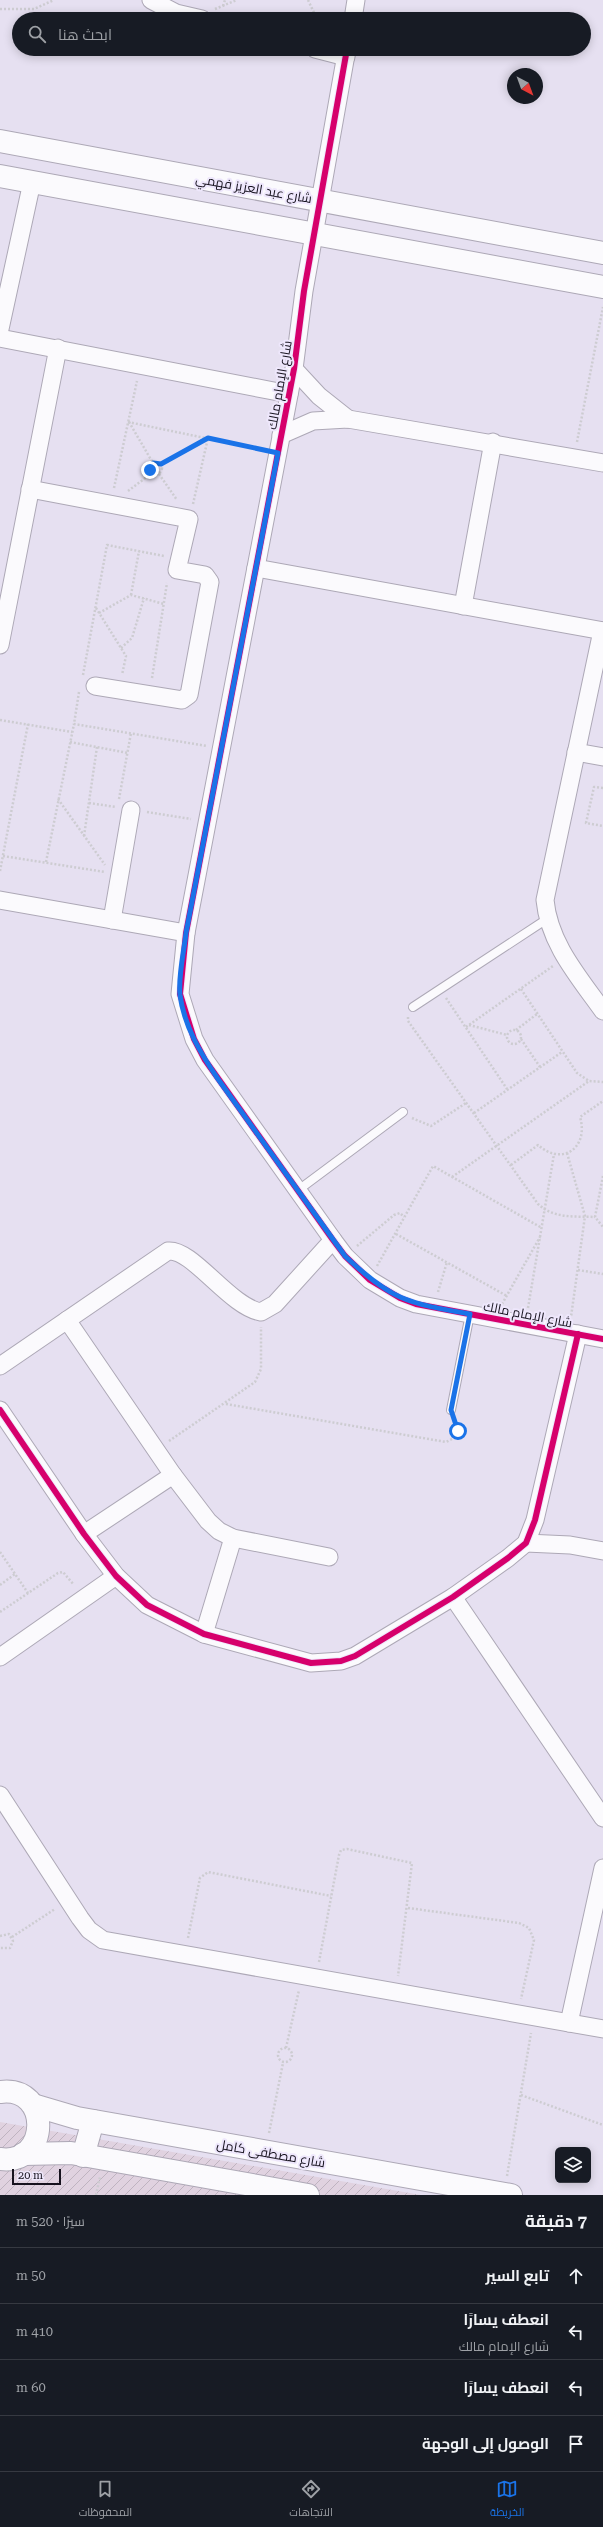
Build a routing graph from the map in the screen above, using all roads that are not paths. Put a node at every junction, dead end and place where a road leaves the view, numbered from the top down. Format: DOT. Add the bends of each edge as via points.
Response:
graph roads {
  1 [pos="151,0"];
  2 [pos="356,0"];
  3 [pos="174,12"];
  4 [pos="354,12"];
  5 [pos="345,56"];
  6 [pos="0,141"];
  7 [pos="0,176"];
  8 [pos="32,182"];
  9 [pos="320,199"];
  10 [pos="314,234"];
  11 [pos="603,253"];
  12 [pos="603,287"];
  13 [pos="0,329"];
  14 [pos="0,338"];
  15 [pos="58,348"];
  16 [pos="294,369"];
  17 [pos="289,394"];
  18 [pos="348,419"];
  19 [pos="282,435"];
  20 [pos="493,442"];
  21 [pos="603,463"];
  22 [pos="30,489"];
  23 [pos="256,568"];
  24 [pos="463,606"];
  25 [pos="602,631"];
  26 [pos="0,645"];
  27 [pos="86,684"];
  28 [pos="576,752"];
  29 [pos="603,757"];
  30 [pos="124,808"];
  31 [pos="0,900"];
  32 [pos="547,919"];
  33 [pos="112,920"];
  34 [pos="186,933"];
  35 [pos="413,1007"];
  36 [pos="603,1011"];
  37 [pos="403,1112"];
  38 [pos="296,1191"];
  39 [pos="333,1240"];
  40 [pos="470,1314"];
  41 [pos="67,1320"];
  42 [pos="574,1333"];
  43 [pos="603,1339"];
  44 [pos="0,1366"];
  45 [pos="0,1410"];
  46 [pos="451,1410"];
  47 [pos="173,1475"];
  48 [pos="84,1534"];
  49 [pos="233,1538"];
  50 [pos="526,1543"];
  51 [pos="603,1551"];
  52 [pos="329,1557"];
  53 [pos="116,1576"];
  54 [pos="453,1597"];
  55 [pos="204,1634"];
  56 [pos="0,1657"];
  57 [pos="0,1795"];
  58 [pos="603,1818"];
  59 [pos="603,1868"];
  60 [pos="569,2023"];
  61 [pos="603,2029"];
  62 [pos="0,2076"];
  63 [pos="7,2092"];
  64 [pos="33,2105"];
  65 [pos="93,2121"];
  66 [pos="23,2154"];
  67 [pos="83,2156"];
  68 [pos="0,2158"];
  69 [pos="508,2194"];
  70 [pos="308,2195"];
  1 -- 3 [label="street"];
  2 -- 4 [label="street"];
  5 -- 9 [label="street, شارع الإمام مالك"];
  6 -- 9 [label="street, شارع عبد العزيز فهمي"];
  7 -- 8 [label="street"];
  8 -- 10 [label="street"];
  8 -- 13 [label="street"];
  9 -- 10 [label="street, شارع الإمام مالك"];
  9 -- 11 [label="street, شارع عبد العزيز فهمي"];
  10 -- 12 [label="street"];
  10 -- 16 [label="street, شارع الإمام مالك"];
  14 -- 15 [label="street"];
  15 -- 17 [label="street"];
  15 -- 22 [label="street"];
  16 -- 17 [label="street, شارع الإمام مالك"];
  16 -- 18 [label="street" via="319,396"];
  17 -- 19 [label="street, شارع الإمام مالك"];
  18 -- 19 [label="street" via="313,421"];
  18 -- 20 [label="street"];
  19 -- 23 [label="street, شارع الإمام مالك"];
  20 -- 21 [label="street"];
  20 -- 24 [label="street"];
  22 -- 26 [label="street"];
  22 -- 27 [label="street" via="189,519 179,565 205,575 210,582 189,695 182,700"];
  23 -- 24 [label="street"];
  23 -- 34 [label="street, شارع الإمام مالك"];
  24 -- 25 [label="street"];
  25 -- 28 [label="street"];
  28 -- 29 [label="street"];
  28 -- 32 [label="street" via="547,886"];
  30 -- 33 [label="street"];
  31 -- 33 [label="street"];
  32 -- 35 [label="lane"];
  32 -- 36 [label="street" via="565,958"];
  33 -- 34 [label="street"];
  34 -- 38 [label="street, شارع الإمام مالك" via="180,994 194,1039 213,1073"];
  37 -- 38 [label="lane"];
  38 -- 39 [label="street, شارع الإمام مالك"];
  39 -- 40 [label="street, شارع الإمام مالك" via="345,1256 370,1280 400,1298 434,1308"];
  39 -- 41 [label="street" via="276,1304 261,1312 244,1307 190,1260 174,1250 168,1250"];
  40 -- 42 [label="street, شارع الإمام مالك"];
  40 -- 46 [label="lane"];
  41 -- 44 [label="street"];
  41 -- 47 [label="street"];
  42 -- 43 [label="street, شارع الإمام مالك"];
  42 -- 50 [label="street" via="535,1520"];
  45 -- 48 [label="street"];
  47 -- 48 [label="street"];
  47 -- 49 [label="street" via="208,1521 219,1531"];
  48 -- 53 [label="street"];
  49 -- 52 [label="street"];
  49 -- 55 [label="street"];
  50 -- 51 [label="street" via="570,1545"];
  50 -- 54 [label="street"];
  53 -- 55 [label="street" via="147,1605"];
  53 -- 56 [label="street"];
  54 -- 55 [label="street" via="355,1656 341,1661 311,1663"];
  54 -- 58 [label="street"];
  57 -- 60 [label="street" via="68,1901 89,1930 103,1940"];
  59 -- 60 [label="street"];
  60 -- 61 [label="street"];
  62 -- 63 [label="street, شارع مصطفى كامل"];
  63 -- 64 [label="street, شارع مصطفى كامل"];
  64 -- 65 [label="street, شارع مصطفى كامل" via="62,2115"];
  64 -- 66 [label="street" via="39,2126 37,2137"];
  65 -- 67 [label="street"];
  65 -- 69 [label="street, شارع مصطفى كامل"];
  66 -- 67 [label="street" via="53,2152"];
  66 -- 68 [label="street" via="14,2158"];
  67 -- 70 [label="street"];
}
